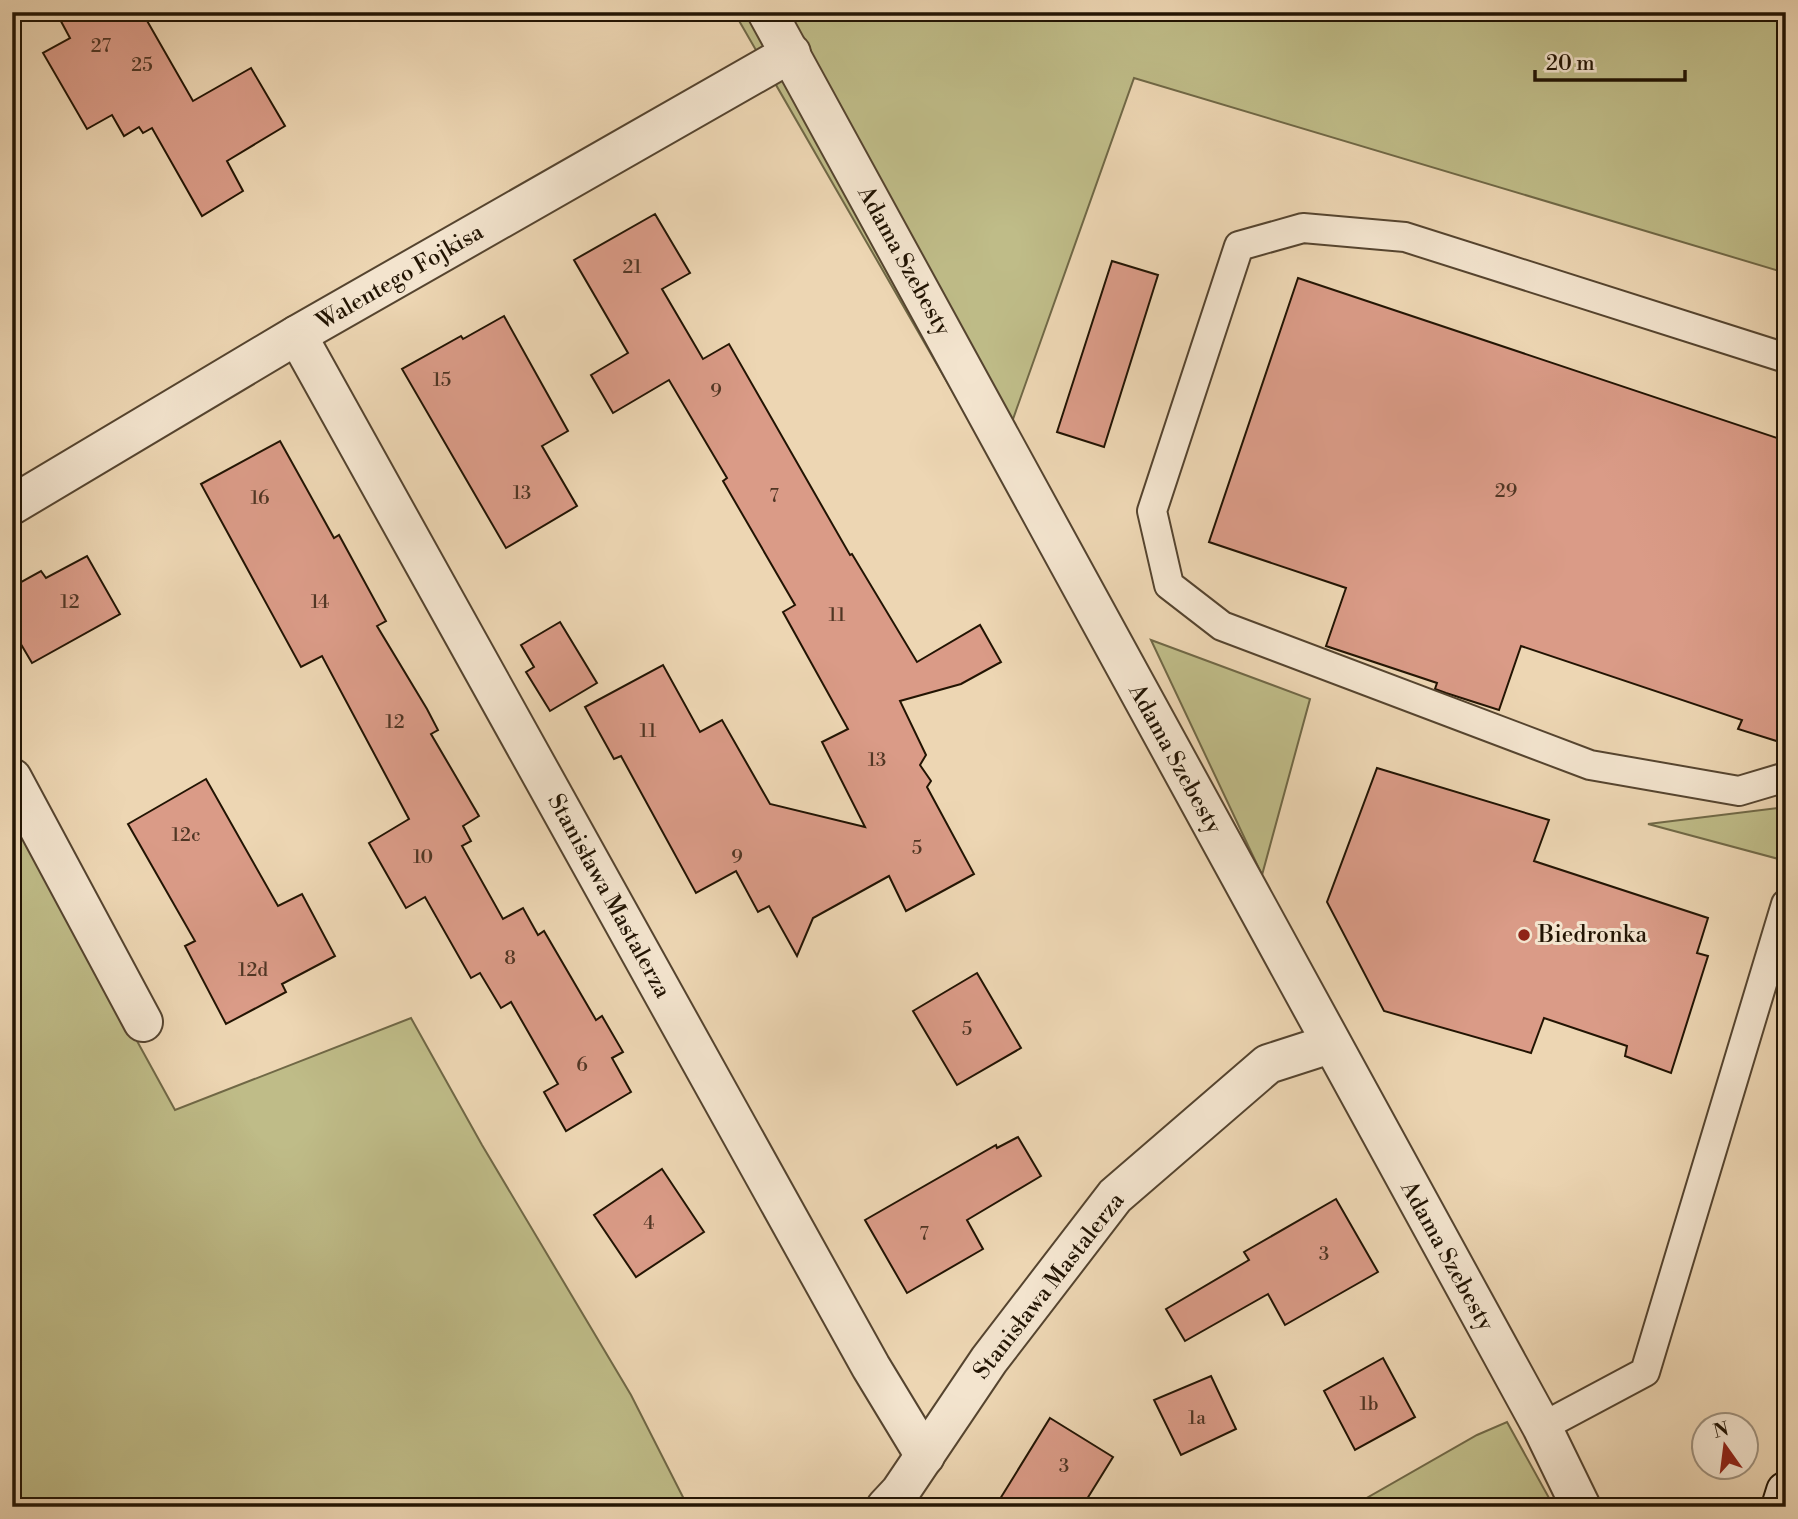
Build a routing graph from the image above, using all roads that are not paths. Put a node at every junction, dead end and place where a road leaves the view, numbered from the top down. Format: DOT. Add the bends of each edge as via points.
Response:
graph roads {
  1 [pos="767,12"];
  2 [pos="790,53"];
  3 [pos="297,335"];
  4 [pos="1786,358"];
  5 [pos="12,505"];
  6 [pos="1786,777"];
  7 [pos="12,778"];
  8 [pos="1786,904"];
  9 [pos="143,1022"];
  10 [pos="1330,1044"];
  11 [pos="1542,1427"];
  12 [pos="925,1456"];
  13 [pos="1786,1491"];
  14 [pos="886,1507"];
  15 [pos="1581,1507"];
  16 [pos="1781,1507"];
  1 -- 2 [label="street, Adama Szebesty"];
  2 -- 3 [label="street, Walentego Fojkisa"];
  2 -- 10 [label="street, Adama Szebesty"];
  3 -- 5 [label="street, Walentego Fojkisa"];
  3 -- 12 [label="street, Stanisława Mastalerza" via="857,1343"];
  4 -- 6 [label="lane" via="1405,237 1303,228 1239,246 1152,511 1170,586 1222,626 1590,765 1738,791"];
  7 -- 9 [label="street"];
  8 -- 11 [label="lane" via="1645,1372"];
  10 -- 11 [label="street, Adama Szebesty"];
  10 -- 12 [label="street, Stanisława Mastalerza" via="1268,1064 1115,1196 989,1360"];
  11 -- 15 [label="street, Adama Szebesty"];
  12 -- 14 [label="street, Stanisława Mastalerza"];
  13 -- 16 [label="street"];
}
